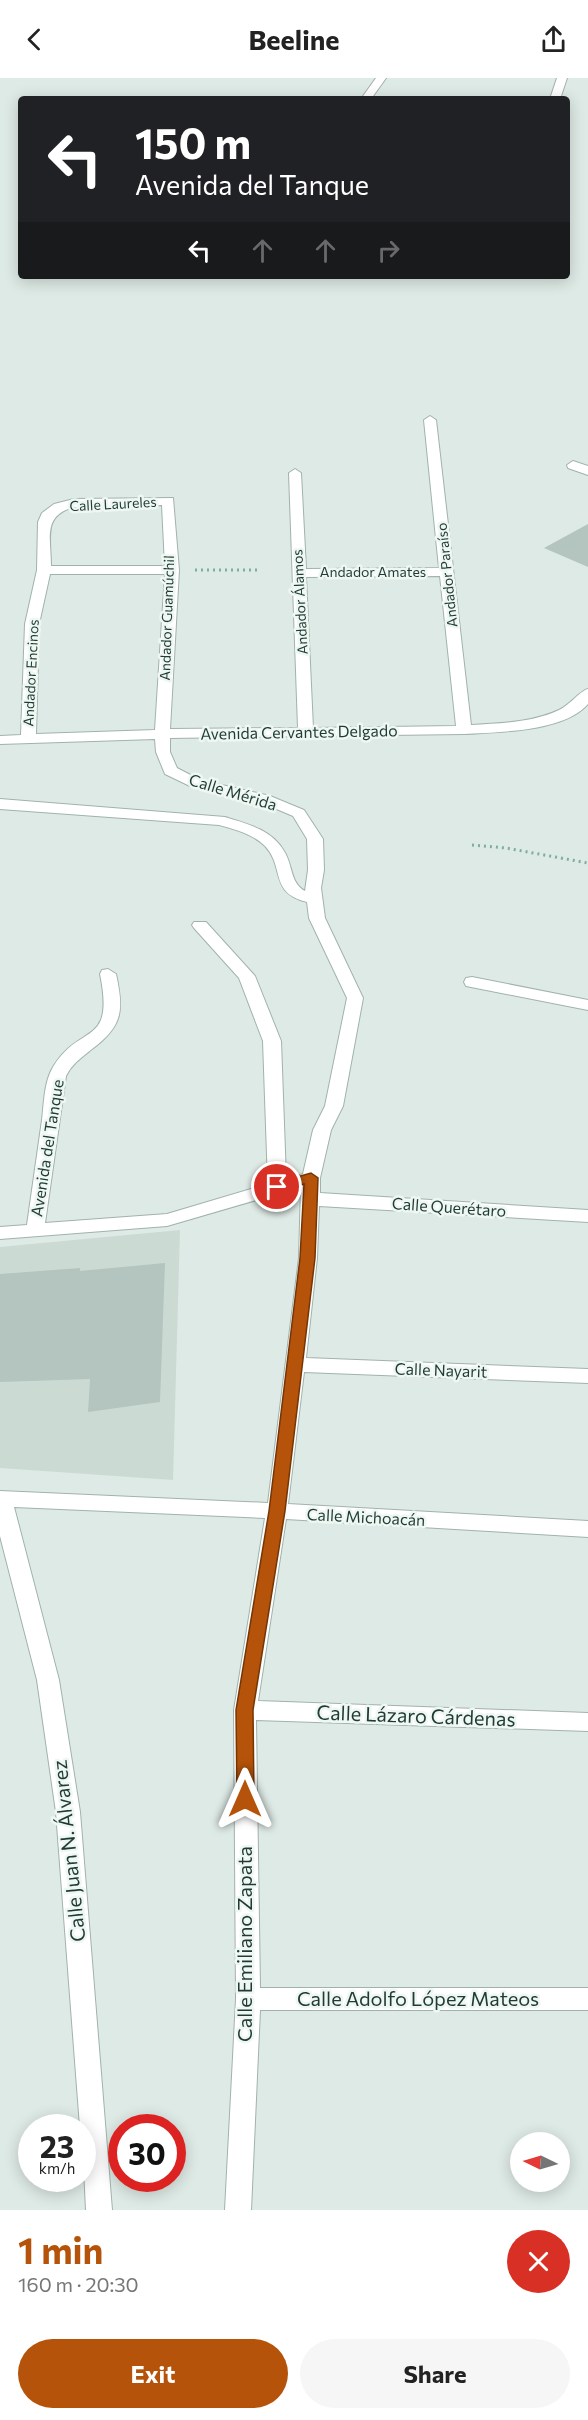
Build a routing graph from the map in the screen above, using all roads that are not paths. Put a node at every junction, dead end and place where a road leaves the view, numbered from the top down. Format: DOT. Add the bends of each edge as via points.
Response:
graph roads {
  1 [pos="381,78"];
  2 [pos="562,78"];
  3 [pos="368,96"];
  4 [pos="556,96"];
  5 [pos="430,420"];
  6 [pos="573,465"];
  7 [pos="588,471"];
  8 [pos="295,473"];
  9 [pos="168,501"];
  10 [pos="59,507"];
  11 [pos="44,570"];
  12 [pos="172,570"];
  13 [pos="447,572"];
  14 [pos="299,573"];
  15 [pos="588,693"];
  16 [pos="583,708"];
  17 [pos="464,730"];
  18 [pos="306,732"];
  19 [pos="162,734"];
  20 [pos="28,739"];
  21 [pos="0,740"];
  22 [pos="0,804"];
  23 [pos="314,898"];
  24 [pos="200,925"];
  25 [pos="108,974"];
  26 [pos="472,982"];
  27 [pos="588,1005"];
  28 [pos="277,1187"];
  29 [pos="311,1188"];
  30 [pos="588,1216"];
  31 [pos="35,1231"];
  32 [pos="0,1233"];
  33 [pos="295,1365"];
  34 [pos="588,1376"];
  35 [pos="1,1499"];
  36 [pos="277,1511"];
  37 [pos="588,1529"];
  38 [pos="244,1710"];
  39 [pos="588,1722"];
  40 [pos="588,1999"];
  41 [pos="248,2000"];
  42 [pos="99,2210"];
  43 [pos="238,2210"];
  1 -- 3 [label="street"];
  2 -- 4 [label="street"];
  5 -- 13 [label="street, Andador Paraíso"];
  6 -- 7 [label="street"];
  8 -- 14 [label="street, Andador Álamos"];
  9 -- 10 [label="street, Calle Laureles" via="74,503"];
  9 -- 12 [label="street, Andador Guamúchil"];
  10 -- 11 [label="street, Andador Encinos" via="45,522"];
  11 -- 12 [label="street"];
  11 -- 20 [label="street, Andador Encinos" via="32,624"];
  12 -- 19 [label="street, Andador Guamúchil"];
  13 -- 14 [label="street, Andador Amates"];
  13 -- 17 [label="street, Andador Paraíso"];
  14 -- 18 [label="street, Andador Álamos"];
  15 -- 16 [label="street, Avenida Cervantes Delgado"];
  16 -- 17 [label="street, Avenida Cervantes Delgado" via="548,719"];
  17 -- 18 [label="street, Avenida Cervantes Delgado"];
  18 -- 19 [label="street, Avenida Cervantes Delgado"];
  19 -- 20 [label="street, Avenida Cervantes Delgado"];
  19 -- 23 [label="street, Calle Mérida" via="170,771 195,783 265,799 299,813 315,839"];
  20 -- 21 [label="street, Avenida Cervantes Delgado"];
  22 -- 23 [label="street" via="220,820 254,831 273,846 292,892"];
  23 -- 29 [label="street" via="318,918 355,998 334,1106 322,1130"];
  24 -- 28 [label="street" via="247,976 272,1041"];
  25 -- 31 [label="street, Avenida del Tanque" via="114,1007 109,1026 61,1065 57,1076"];
  26 -- 27 [label="street"];
  28 -- 29 [label="street, Avenida del Tanque"];
  28 -- 31 [label="street, Avenida del Tanque" via="166,1220"];
  29 -- 30 [label="street, Calle Querétaro"];
  29 -- 33 [label="street, Calle Emiliano Zapata" via="308,1258"];
  31 -- 32 [label="street"];
  33 -- 34 [label="street, Calle Nayarit"];
  33 -- 36 [label="street, Calle Emiliano Zapata"];
  35 -- 36 [label="street, Calle Michoacán"];
  35 -- 42 [label="street, Calle Juan N. Álvarez" via="48,1680 68,1812"];
  36 -- 37 [label="street, Calle Michoacán"];
  36 -- 38 [label="street, Calle Emiliano Zapata"];
  38 -- 39 [label="street, Calle Lázaro Cárdenas"];
  38 -- 41 [label="street, Calle Emiliano Zapata"];
  40 -- 41 [label="street, Calle Adolfo López Mateos"];
  41 -- 43 [label="street, Calle Emiliano Zapata"];
}
